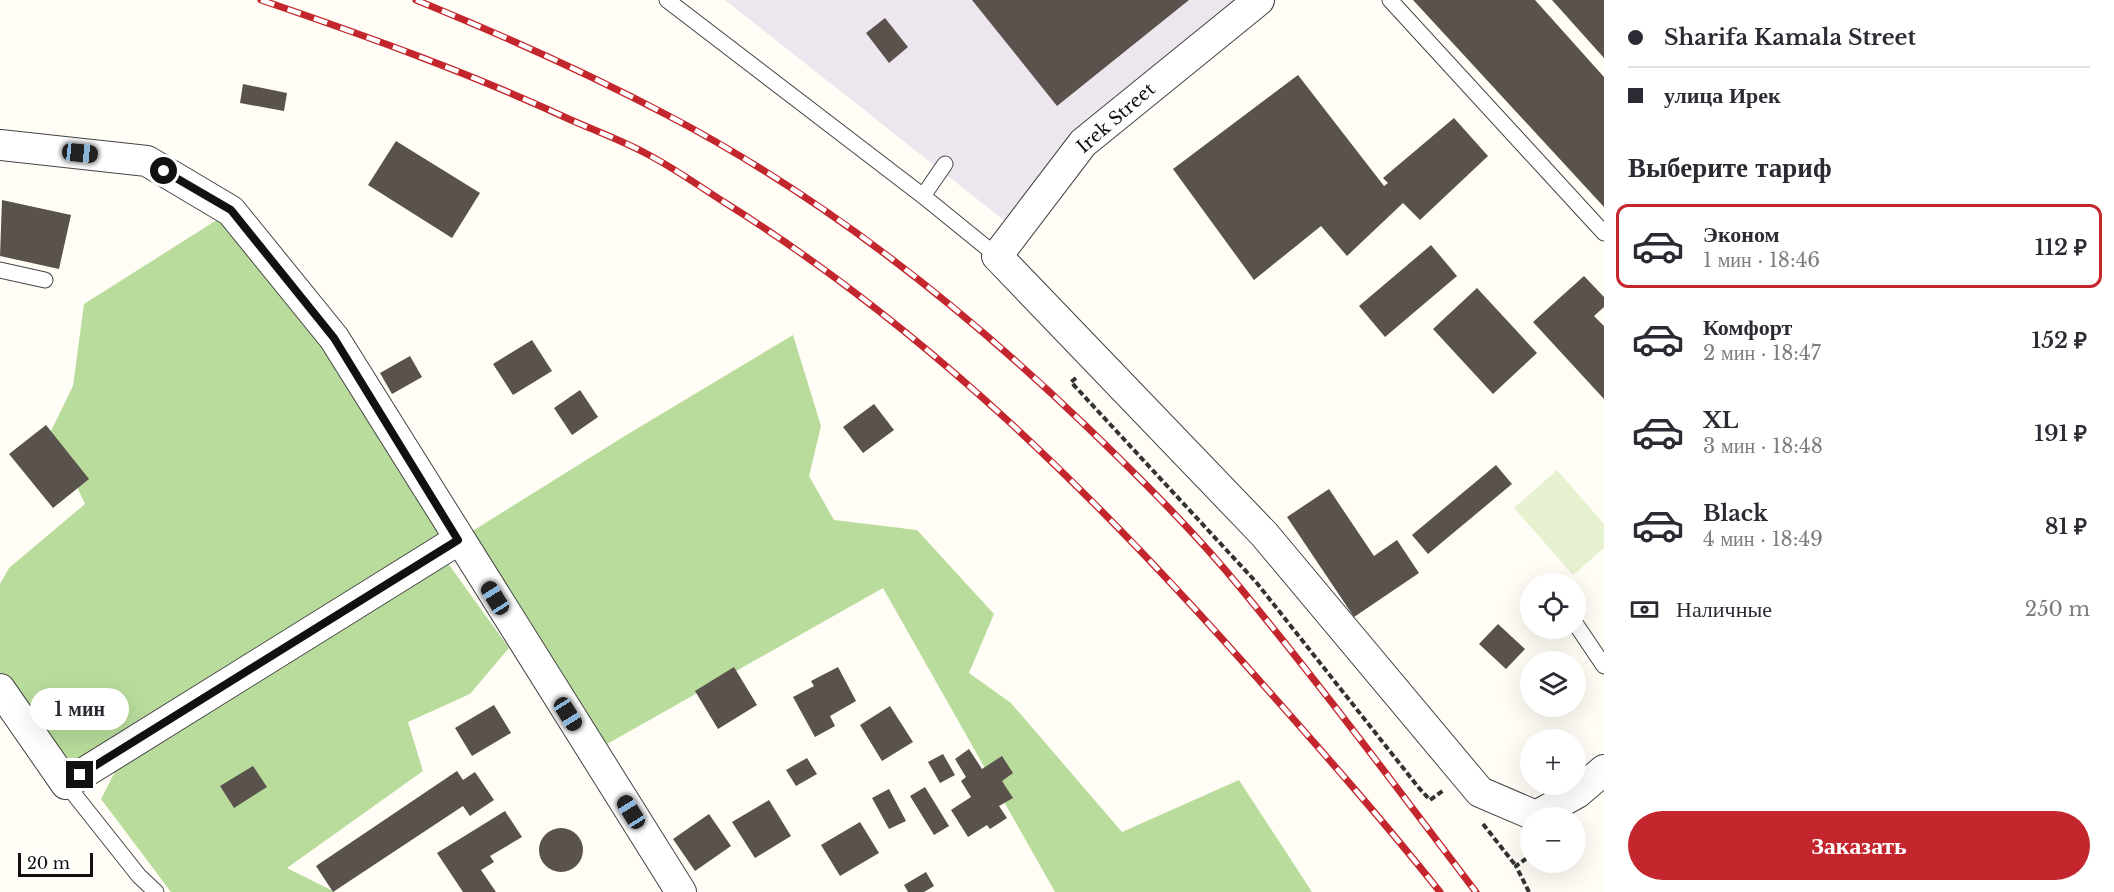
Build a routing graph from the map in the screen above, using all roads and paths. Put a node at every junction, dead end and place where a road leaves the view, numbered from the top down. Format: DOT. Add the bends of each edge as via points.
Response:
graph roads {
  1 [pos="667,0"];
  2 [pos="1258,0"];
  3 [pos="1390,0"];
  4 [pos="0,145"];
  5 [pos="945,164"];
  6 [pos="923,195"];
  7 [pos="1604,233"];
  8 [pos="997,256"];
  9 [pos="0,270"];
  10 [pos="45,280"];
  11 [pos="1071,382"];
  12 [pos="458,540"];
  13 [pos="1586,639"];
  14 [pos="1604,666"];
  15 [pos="0,689"];
  16 [pos="95,766"];
  17 [pos="1604,770"];
  18 [pos="66,784"];
  19 [pos="1430,800"];
  20 [pos="88,812"];
  21 [pos="1520,863"];
  22 [pos="156,892"];
  23 [pos="681,892"];
  24 [pos="1529,892"];
  1 -- 6 [label="lane"];
  2 -- 8 [label="street, Irek Street" via="1083,143"];
  3 -- 7 [label="lane"];
  4 -- 12 [label="street" via="147,161 231,210 334,338"];
  5 -- 6 [label="lane"];
  6 -- 8 [label="lane"];
  8 -- 17 [label="street" via="1264,534 1480,792 1536,816 1577,793"];
  9 -- 10 [label="lane"];
  11 -- 19 [label="path" via="1256,582"];
  12 -- 16 [label="street"];
  12 -- 23 [label="street"];
  13 -- 14 [label="lane"];
  15 -- 18 [label="street"];
  16 -- 18 [label="street"];
  16 -- 20 [label="lane" via="84,785"];
  18 -- 20 [label="lane"];
  20 -- 22 [label="lane"];
  21 -- 24 [label="path" via="1516,866"];
}
